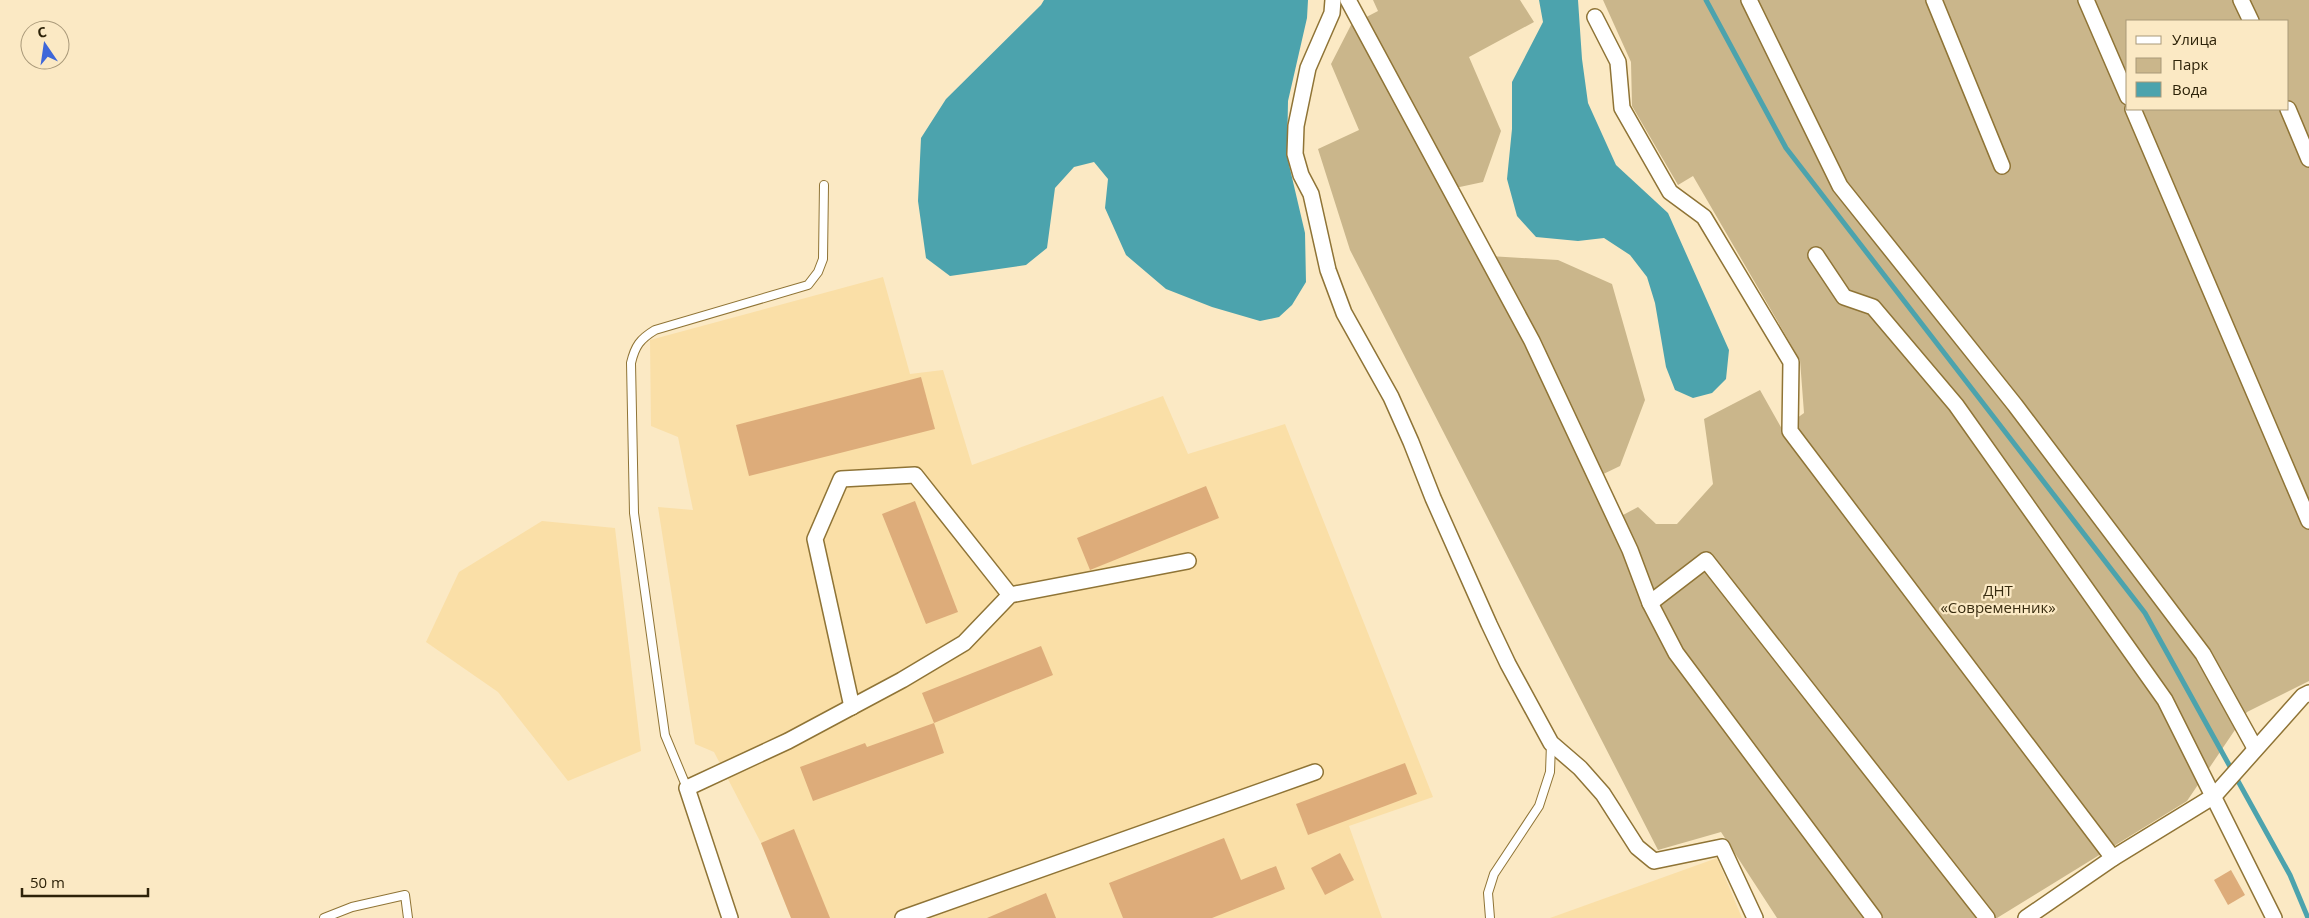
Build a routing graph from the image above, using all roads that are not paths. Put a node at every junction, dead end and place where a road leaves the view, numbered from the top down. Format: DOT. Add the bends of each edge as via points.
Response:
graph roads {
  1 [pos="1333,0"];
  2 [pos="1348,0"];
  3 [pos="1934,0"];
  4 [pos="2086,0"];
  5 [pos="2242,0"];
  6 [pos="1754,2"];
  7 [pos="1595,17"];
  8 [pos="2250,20"];
  9 [pos="2126,92"];
  10 [pos="2133,110"];
  11 [pos="2288,110"];
  12 [pos="2309,159"];
  13 [pos="2002,166"];
  14 [pos="824,185"];
  15 [pos="1816,255"];
  16 [pos="2309,521"];
  17 [pos="1188,561"];
  18 [pos="1010,595"];
  19 [pos="1650,603"];
  20 [pos="2309,693"];
  21 [pos="852,707"];
  22 [pos="1552,743"];
  23 [pos="2255,748"];
  24 [pos="1315,772"];
  25 [pos="687,788"];
  26 [pos="2214,796"];
  27 [pos="2113,858"];
  28 [pos="324,918"];
  29 [pos="408,918"];
  30 [pos="730,918"];
  31 [pos="903,918"];
  32 [pos="1490,918"];
  33 [pos="1755,918"];
  34 [pos="1874,918"];
  35 [pos="1987,918"];
  36 [pos="2026,918"];
  37 [pos="2274,918"];
  1 -- 22 [label="street" via="1332,13 1308,68 1296,126 1294,154 1311,194 1328,270 1344,313 1391,397 1489,624"];
  2 -- 19 [label="street" via="1532,341 1630,550"];
  3 -- 13 [label="street"];
  4 -- 9 [label="street"];
  5 -- 8 [label="street"];
  6 -- 23 [label="street" via="1840,186 2015,405 2203,654"];
  7 -- 27 [label="street" via="1618,62 1622,108 1670,192 1704,217 1791,362 1790,431"];
  10 -- 16 [label="street"];
  11 -- 12 [label="street"];
  14 -- 25 [label="lane" via="823,259 808,286 655,330 635,346 631,363 634,513 665,735"];
  15 -- 26 [label="street" via="1844,296 1873,307 1956,405 2166,700"];
  17 -- 18 [label="street"];
  18 -- 21 [label="street" via="964,643"];
  18 -- 21 [label="street" via="915,475 841,479 815,539"];
  19 -- 34 [label="street" via="1676,653"];
  19 -- 35 [label="street" via="1706,560"];
  20 -- 23 [label="street"];
  21 -- 25 [label="street" via="788,742"];
  22 -- 32 [label="lane" via="1550,772 1539,806 1494,874 1488,893"];
  22 -- 33 [label="street" via="1580,768 1602,794 1637,847 1654,861 1722,848"];
  23 -- 26 [label="street"];
  24 -- 31 [label="street"];
  25 -- 30 [label="street"];
  26 -- 27 [label="street"];
  26 -- 37 [label="street"];
  27 -- 36 [label="street"];
  28 -- 29 [label="lane" via="352,907 405,895"];
}
